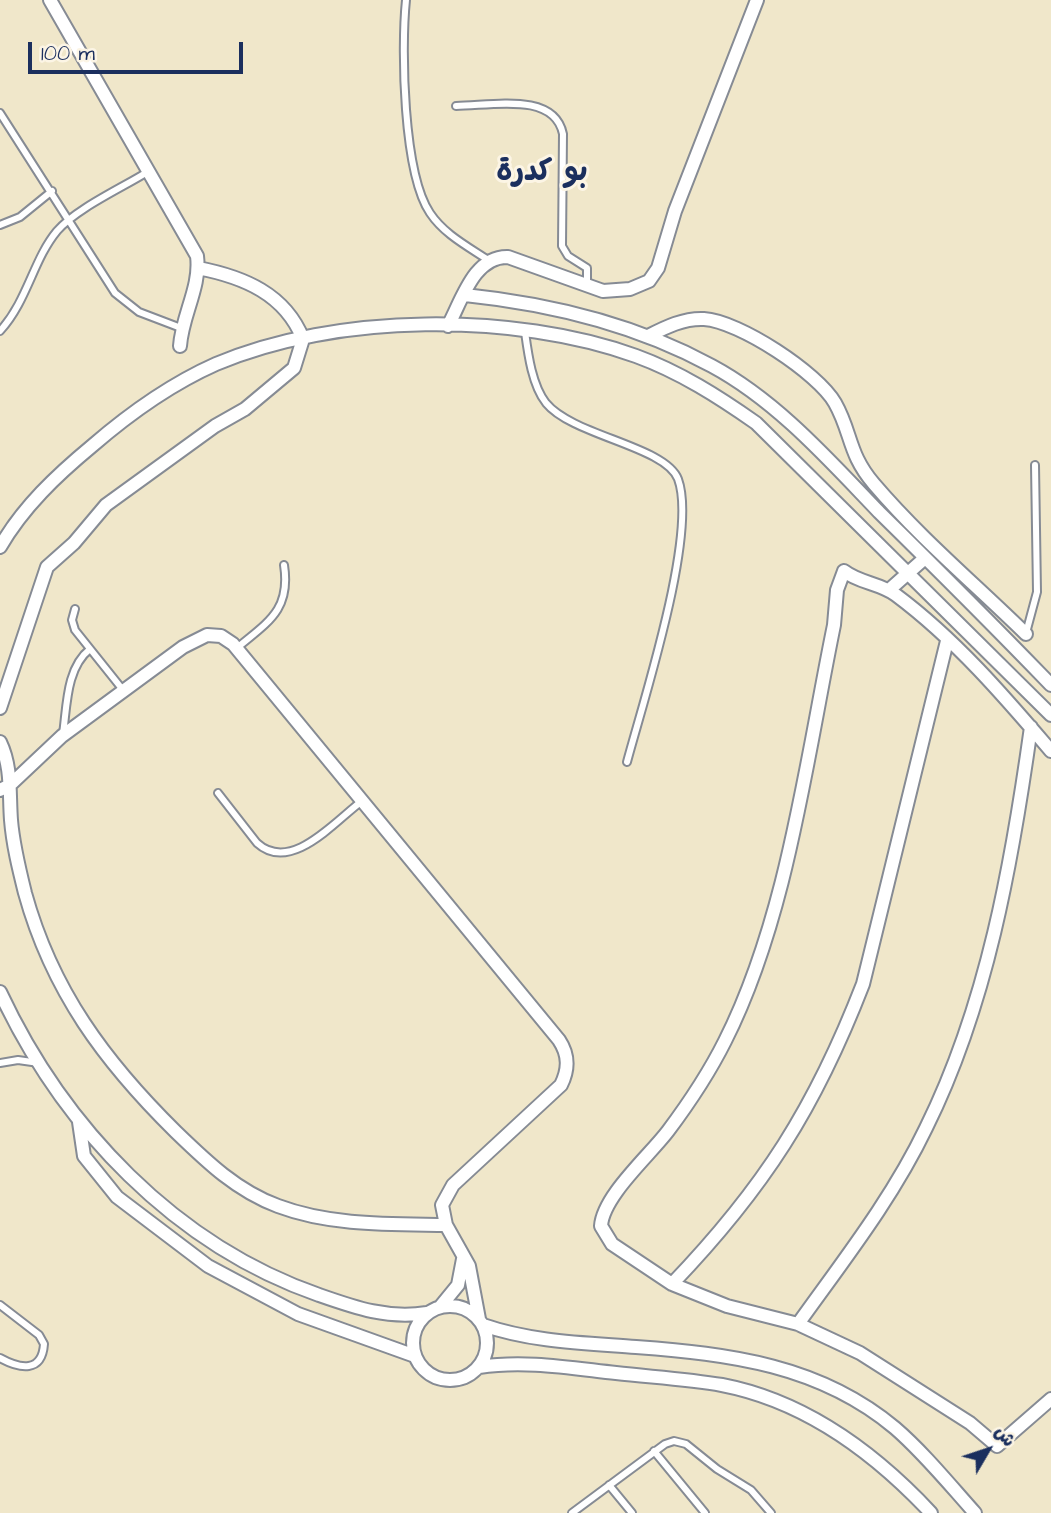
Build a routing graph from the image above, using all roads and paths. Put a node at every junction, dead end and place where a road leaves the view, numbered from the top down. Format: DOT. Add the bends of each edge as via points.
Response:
graph roads {
  1 [pos="50,0"];
  2 [pos="406,0"];
  3 [pos="757,0"];
  4 [pos="456,106"];
  5 [pos="0,113"];
  6 [pos="149,171"];
  7 [pos="52,191"];
  8 [pos="69,220"];
  9 [pos="0,225"];
  10 [pos="488,260"];
  11 [pos="198,268"];
  12 [pos="587,285"];
  13 [pos="465,295"];
  14 [pos="448,326"];
  15 [pos="181,328"];
  16 [pos="0,331"];
  17 [pos="525,332"];
  18 [pos="648,336"];
  19 [pos="303,339"];
  20 [pos="180,346"];
  21 [pos="1035,465"];
  22 [pos="0,547"];
  23 [pos="925,558"];
  24 [pos="284,565"];
  25 [pos="906,574"];
  26 [pos="890,590"];
  27 [pos="75,609"];
  28 [pos="1026,634"];
  29 [pos="947,641"];
  30 [pos="237,648"];
  31 [pos="90,649"];
  32 [pos="1051,685"];
  33 [pos="123,690"];
  34 [pos="0,708"];
  35 [pos="1051,715"];
  36 [pos="1031,727"];
  37 [pos="62,736"];
  38 [pos="0,742"];
  39 [pos="1051,751"];
  40 [pos="627,762"];
  41 [pos="5,788"];
  42 [pos="219,793"];
  43 [pos="362,801"];
  44 [pos="0,992"];
  45 [pos="0,1063"];
  46 [pos="39,1063"];
  47 [pos="79,1122"];
  48 [pos="446,1226"];
  49 [pos="463,1252"];
  50 [pos="672,1284"];
  51 [pos="0,1305"];
  52 [pos="440,1307"];
  53 [pos="427,1313"];
  54 [pos="481,1322"];
  55 [pos="797,1324"];
  56 [pos="415,1356"];
  57 [pos="0,1358"];
  58 [pos="479,1367"];
  59 [pos="1051,1399"];
  60 [pos="654,1451"];
  61 [pos="609,1485"];
  62 [pos="577,1512"];
  63 [pos="632,1513"];
  64 [pos="705,1513"];
  65 [pos="771,1513"];
  66 [pos="931,1513"];
  67 [pos="975,1513"];
  1 -- 6 [label="street"];
  2 -- 10 [label="lane" via="404,55 418,188 439,224"];
  3 -- 12 [label="street" via="675,211 658,268 649,281 630,289 603,291"];
  4 -- 12 [label="lane" via="539,106 558,119 563,134 562,246 568,256 587,268"];
  5 -- 7 [label="lane"];
  6 -- 8 [label="lane"];
  6 -- 11 [label="street" via="192,246"];
  7 -- 8 [label="lane"];
  7 -- 9 [label="lane"];
  8 -- 15 [label="lane" via="122,300"];
  8 -- 16 [label="lane" via="51,240 23,299"];
  10 -- 12 [label="street" via="508,257"];
  10 -- 13 [label="street"];
  11 -- 15 [label="street"];
  11 -- 19 [label="street" via="238,279 275,298 295,318"];
  13 -- 14 [label="street"];
  13 -- 18 [label="street" via="575,313"];
  14 -- 17 [label="street"];
  14 -- 19 [label="street" via="371,329"];
  15 -- 20 [label="street"];
  17 -- 25 [label="street" via="637,356 732,406 779,443"];
  17 -- 40 [label="lane" via="539,391 554,411 661,459 673,470 679,485 676,569"];
  18 -- 23 [label="street" via="715,367 780,416"];
  18 -- 28 [label="street" via="690,320 714,320 736,328 812,376 836,404 851,450 874,484"];
  19 -- 22 [label="street" via="215,365 149,402 54,480"];
  19 -- 34 [label="street" via="294,368 246,409 215,426 106,505 47,567"];
  21 -- 28 [label="lane" via="1037,592"];
  23 -- 25 [label="street"];
  23 -- 32 [label="street"];
  24 -- 30 [label="lane" via="287,585 279,609"];
  25 -- 26 [label="street"];
  25 -- 35 [label="street"];
  26 -- 29 [label="street"];
  26 -- 50 [label="street" via="844,571 784,864 750,988 696,1091 602,1215 605,1236 612,1244"];
  27 -- 31 [label="lane" via="72,624"];
  29 -- 36 [label="street"];
  29 -- 50 [label="street" via="863,984 844,1033 820,1085 768,1173 738,1214"];
  30 -- 33 [label="street" via="221,636 201,637"];
  30 -- 43 [label="street"];
  31 -- 33 [label="lane"];
  31 -- 37 [label="lane" via="73,672"];
  33 -- 37 [label="street"];
  36 -- 39 [label="street"];
  36 -- 55 [label="street" via="1006,879 966,1028 944,1088 900,1177"];
  37 -- 41 [label="street"];
  38 -- 41 [label="street" via="7,760"];
  41 -- 48 [label="street" via="19,869 43,944 87,1030 139,1096 222,1175 276,1206 349,1221"];
  42 -- 43 [label="lane" via="257,843 281,853 304,846"];
  43 -- 48 [label="street" via="559,1040 568,1062 556,1092 453,1185 442,1205"];
  44 -- 46 [label="street"];
  45 -- 46 [label="lane"];
  46 -- 47 [label="street"];
  47 -- 53 [label="street" via="144,1190 180,1220 260,1269 371,1312"];
  47 -- 56 [label="street" via="84,1156 117,1198 208,1266 298,1314"];
  48 -- 49 [label="street"];
  49 -- 52 [label="street" via="458,1284"];
  49 -- 54 [label="street"];
  50 -- 55 [label="street" via="718,1303"];
  51 -- 57 [label="lane" via="44,1344 39,1362 31,1367 21,1368"];
  52 -- 53 [label="street"];
  52 -- 54 [label="street" via="460,1307"];
  53 -- 56 [label="street" via="416,1328"];
  54 -- 58 [label="street" via="488,1347"];
  54 -- 67 [label="street" via="545,1340 731,1356 805,1376 852,1399 895,1428"];
  55 -- 59 [label="street" via="860,1353 970,1423 997,1446"];
  56 -- 58 [label="street" via="425,1371 441,1379 459,1380"];
  58 -- 66 [label="street" via="541,1365 701,1382 770,1399 815,1419 858,1446 904,1483"];
  60 -- 61 [label="lane"];
  60 -- 64 [label="lane"];
  60 -- 65 [label="lane" via="669,1442 686,1444 751,1490"];
  61 -- 62 [label="lane"];
  61 -- 63 [label="lane"];
}
